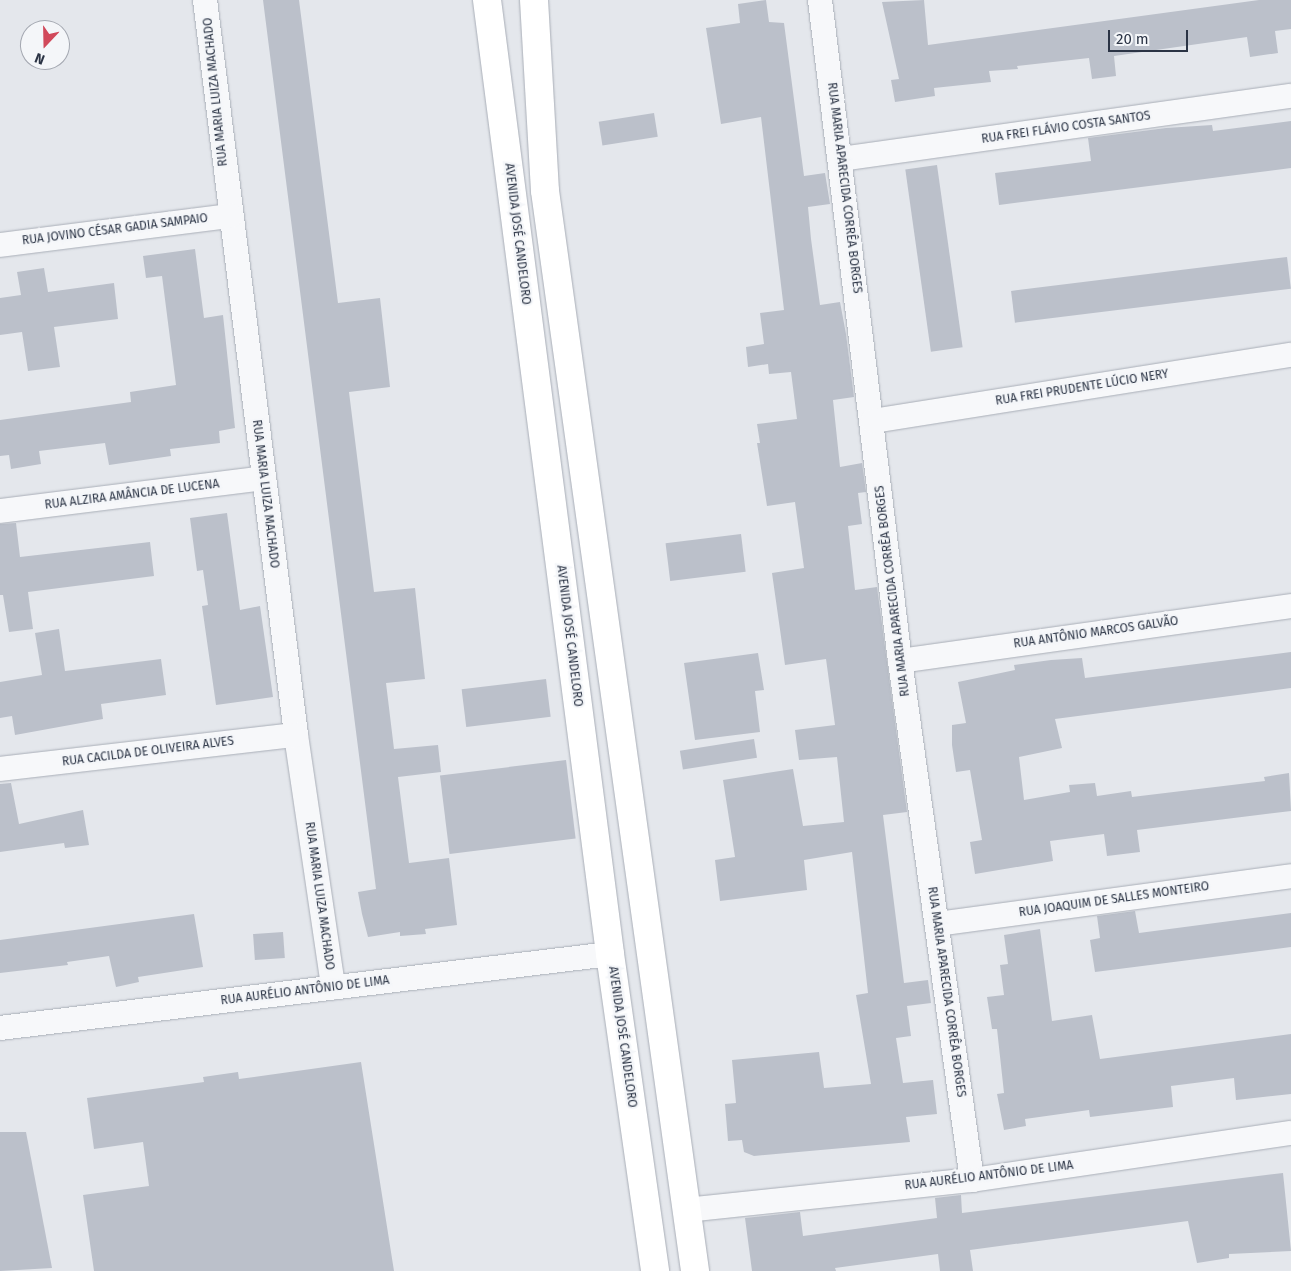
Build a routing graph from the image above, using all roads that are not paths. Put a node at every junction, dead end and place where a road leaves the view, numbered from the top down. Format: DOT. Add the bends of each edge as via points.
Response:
graph roads {
  1 [pos="205,0"];
  2 [pos="487,0"];
  3 [pos="534,0"];
  4 [pos="820,0"];
  5 [pos="1291,96"];
  6 [pos="841,159"];
  7 [pos="230,216"];
  8 [pos="0,245"];
  9 [pos="1291,355"];
  10 [pos="873,421"];
  11 [pos="264,478"];
  12 [pos="0,511"];
  13 [pos="1291,606"];
  14 [pos="900,661"];
  15 [pos="296,736"];
  16 [pos="625,766"];
  17 [pos="0,769"];
  18 [pos="586,770"];
  19 [pos="1291,876"];
  20 [pos="937,924"];
  21 [pos="610,954"];
  22 [pos="333,987"];
  23 [pos="0,1028"];
  24 [pos="1291,1133"];
  25 [pos="972,1180"];
  26 [pos="686,1210"];
  27 [pos="655,1271"];
  28 [pos="694,1271"];
  1 -- 7 [label="street, RUA MARIA LUIZA MACHADO"];
  2 -- 18 [label="street, AVENIDA JOSÉ CANDELORO"];
  3 -- 16 [label="street" via="545,191"];
  4 -- 6 [label="street, RUA MARIA APARECIDA CORRÊA BORGES"];
  5 -- 6 [label="street, RUA FREI FLÁVIO COSTA SANTOS"];
  6 -- 10 [label="street, RUA MARIA APARECIDA CORRÊA BORGES"];
  7 -- 8 [label="street, RUA JOVINO CÉSAR GADIA SAMPAIO"];
  7 -- 11 [label="street, RUA MARIA LUIZA MACHADO"];
  9 -- 10 [label="street, RUA FREI PRUDENTE LÚCIO NERY"];
  10 -- 14 [label="street, RUA MARIA APARECIDA CORRÊA BORGES"];
  11 -- 12 [label="street, RUA ALZIRA AMÂNCIA DE LUCENA"];
  11 -- 15 [label="street, RUA MARIA LUIZA MACHADO"];
  13 -- 14 [label="street, RUA ANTÔNIO MARCOS GALVÃO"];
  14 -- 20 [label="street, RUA MARIA APARECIDA CORRÊA BORGES"];
  15 -- 17 [label="street, RUA CACILDA DE OLIVEIRA ALVES"];
  15 -- 22 [label="street, RUA MARIA LUIZA MACHADO"];
  16 -- 18 [label="street" via="598,763"];
  16 -- 26 [label="street"];
  18 -- 21 [label="street, AVENIDA JOSÉ CANDELORO"];
  19 -- 20 [label="street, RUA JOAQUIM DE SALLES MONTEIRO"];
  20 -- 25 [label="street, RUA MARIA APARECIDA CORRÊA BORGES"];
  21 -- 22 [label="street, RUA AURÉLIO ANTÔNIO DE LIMA"];
  21 -- 27 [label="street, AVENIDA JOSÉ CANDELORO"];
  22 -- 23 [label="street, RUA AURÉLIO ANTÔNIO DE LIMA"];
  24 -- 25 [label="street, RUA AURÉLIO ANTÔNIO DE LIMA"];
  25 -- 26 [label="street, RUA AURÉLIO ANTÔNIO DE LIMA"];
  26 -- 28 [label="street"];
}
